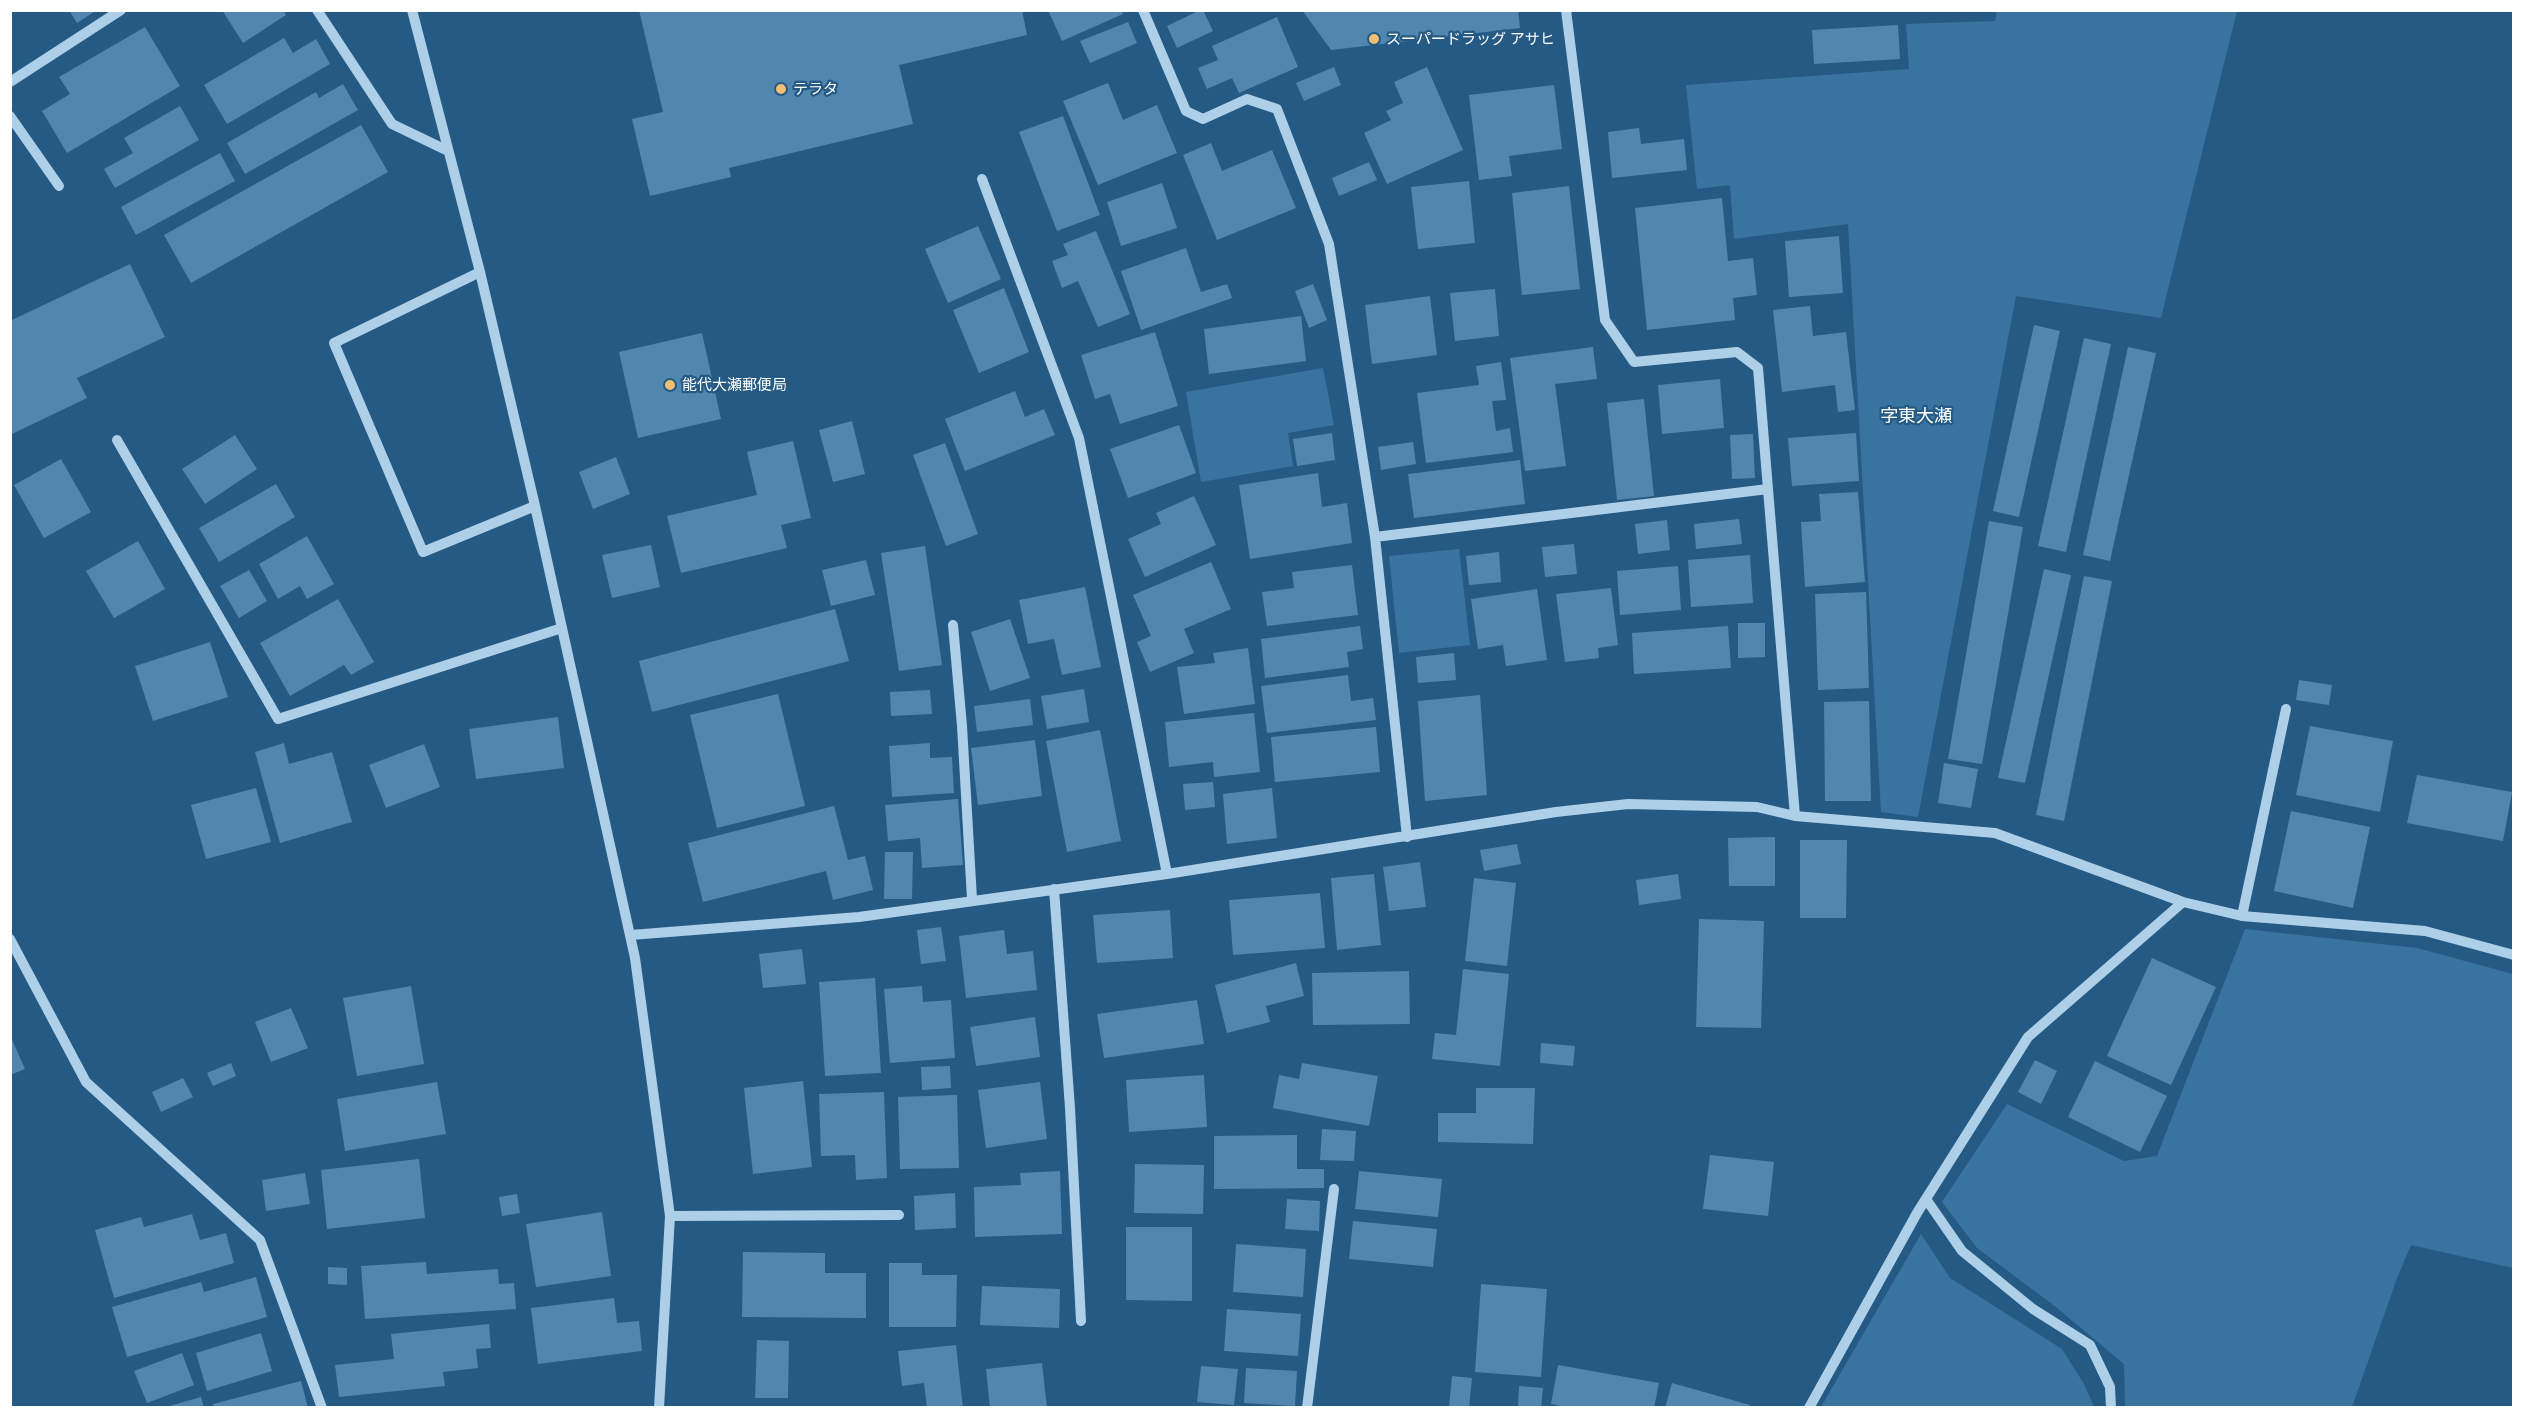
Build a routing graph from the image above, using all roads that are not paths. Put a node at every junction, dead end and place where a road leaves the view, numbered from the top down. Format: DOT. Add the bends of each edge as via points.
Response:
graph roads {
  1 [pos="121,10"];
  2 [pos="317,10"];
  3 [pos="412,10"];
  4 [pos="1143,10"];
  5 [pos="1566,10"];
  6 [pos="10,82"];
  7 [pos="10,116"];
  8 [pos="446,150"];
  9 [pos="982,179"];
  10 [pos="59,186"];
  11 [pos="480,272"];
  12 [pos="117,440"];
  13 [pos="1768,489"];
  14 [pos="535,506"];
  15 [pos="1375,537"];
  16 [pos="952,625"];
  17 [pos="562,628"];
  18 [pos="2286,709"];
  19 [pos="1794,816"];
  20 [pos="1407,837"];
  21 [pos="1167,873"];
  22 [pos="1054,889"];
  23 [pos="972,899"];
  24 [pos="2183,902"];
  25 [pos="2242,916"];
  26 [pos="631,934"];
  27 [pos="10,939"];
  28 [pos="2514,955"];
  29 [pos="1334,1189"];
  30 [pos="1926,1199"];
  31 [pos="899,1215"];
  32 [pos="670,1216"];
  33 [pos="1081,1321"];
  34 [pos="322,1407"];
  35 [pos="659,1407"];
  36 [pos="1307,1407"];
  37 [pos="1809,1407"];
  38 [pos="2111,1407"];
  1 -- 6 [label="street"];
  2 -- 8 [label="street" via="392,124"];
  3 -- 8 [label="street"];
  4 -- 15 [label="street" via="1186,111 1203,119 1247,99 1277,109 1329,244"];
  5 -- 13 [label="street" via="1605,320 1634,362 1737,352 1758,368"];
  7 -- 10 [label="street"];
  8 -- 11 [label="street"];
  9 -- 21 [label="street" via="1079,438"];
  11 -- 14 [label="street"];
  11 -- 14 [label="street" via="334,343 423,552"];
  12 -- 17 [label="street" via="278,719"];
  13 -- 15 [label="street"];
  13 -- 19 [label="street"];
  14 -- 17 [label="street"];
  15 -- 20 [label="street"];
  16 -- 23 [label="street"];
  17 -- 26 [label="street"];
  18 -- 25 [label="street"];
  19 -- 20 [label="street" via="1757,807 1628,804"];
  19 -- 24 [label="street" via="1995,833"];
  20 -- 21 [label="street"];
  21 -- 22 [label="street"];
  22 -- 23 [label="street"];
  22 -- 33 [label="street"];
  23 -- 26 [label="street" via="859,917"];
  24 -- 25 [label="street"];
  24 -- 30 [label="street" via="2028,1037"];
  25 -- 28 [label="street" via="2425,931"];
  26 -- 32 [label="street"];
  27 -- 34 [label="street" via="86,1082 260,1240"];
  29 -- 36 [label="street"];
  30 -- 37 [label="street"];
  30 -- 38 [label="street" via="1962,1251 2033,1309 2090,1345 2110,1387"];
  31 -- 32 [label="street"];
  32 -- 35 [label="street"];
}
